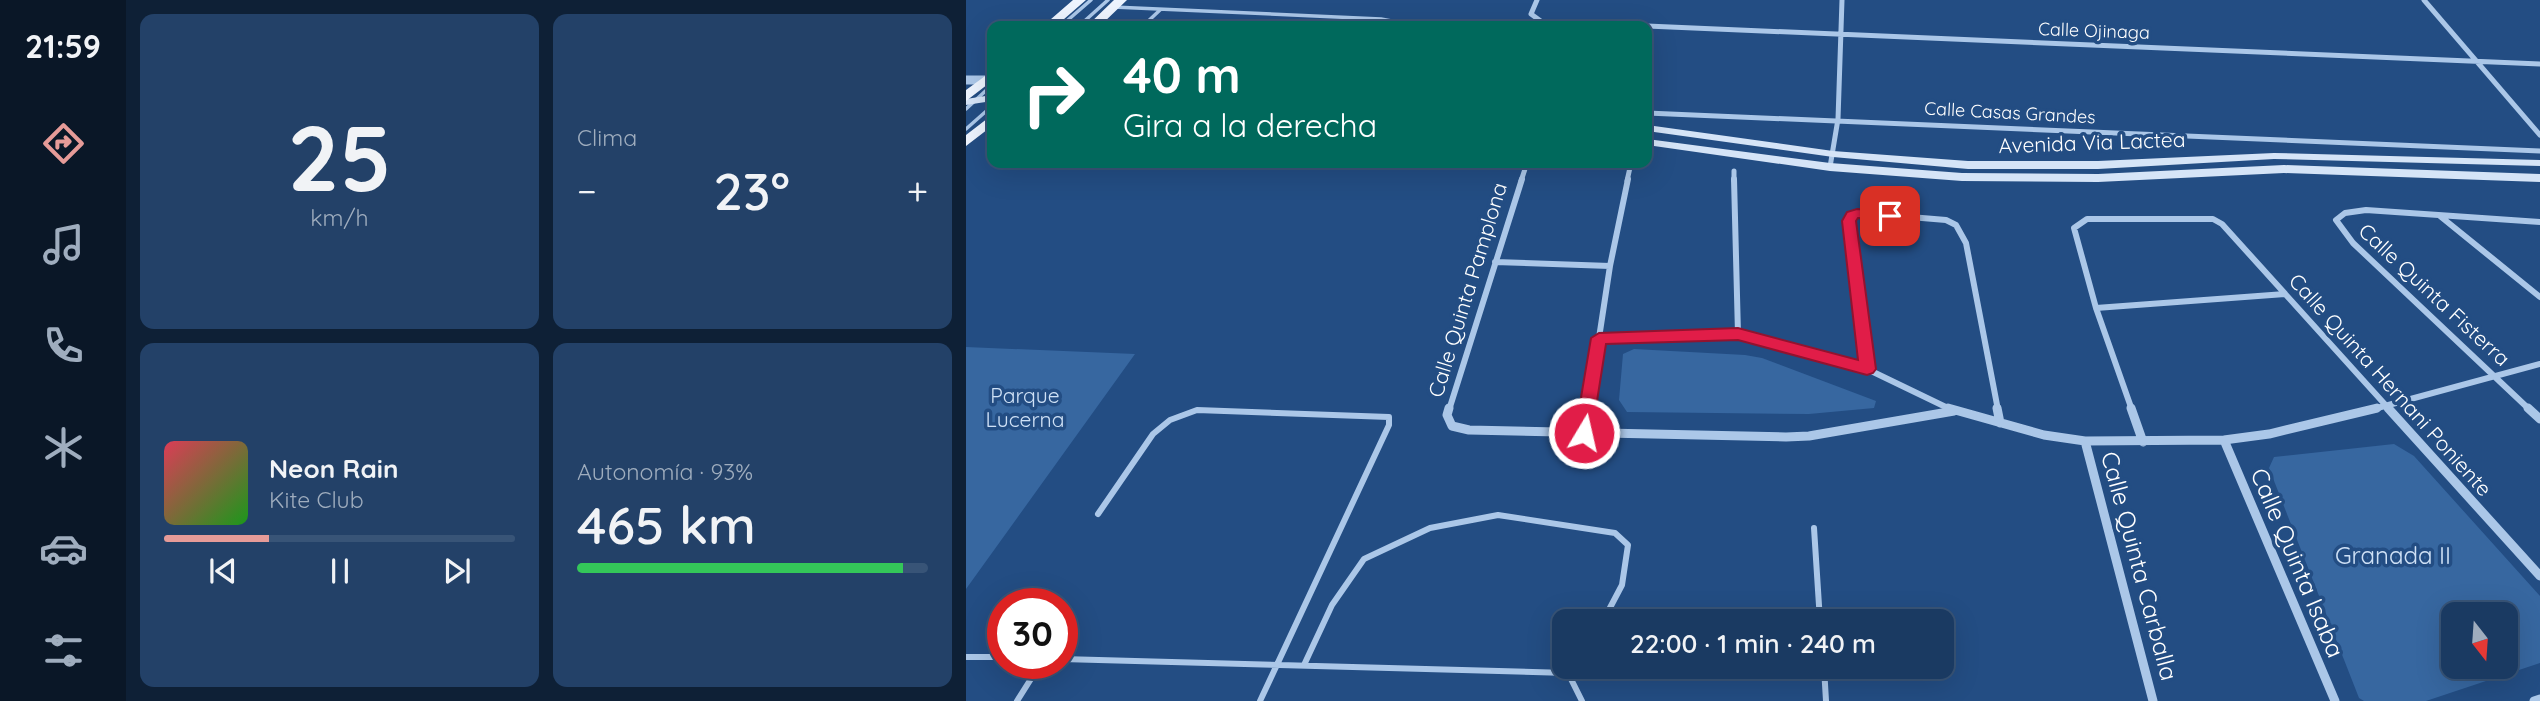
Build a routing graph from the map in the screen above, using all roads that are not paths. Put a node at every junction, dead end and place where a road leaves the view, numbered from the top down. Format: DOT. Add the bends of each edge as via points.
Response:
graph roads {
  1 [pos="1080,0"];
  2 [pos="1091,0"];
  3 [pos="1537,0"];
  4 [pos="1842,0"];
  5 [pos="2424,0"];
  6 [pos="1114,2"];
  7 [pos="1160,10"];
  8 [pos="1055,21"];
  9 [pos="1067,21"];
  10 [pos="1086,21"];
  11 [pos="1097,21"];
  12 [pos="1148,21"];
  13 [pos="1392,21"];
  14 [pos="1540,21"];
  15 [pos="1652,26"];
  16 [pos="1841,34"];
  17 [pos="2477,62"];
  18 [pos="2540,64"];
  19 [pos="966,80"];
  20 [pos="987,80"];
  21 [pos="987,83"];
  22 [pos="987,98"];
  23 [pos="969,100"];
  24 [pos="966,109"];
  25 [pos="987,110"];
  26 [pos="1652,113"];
  27 [pos="1838,119"];
  28 [pos="987,123"];
  29 [pos="966,129"];
  30 [pos="1652,129"];
  31 [pos="2540,135"];
  32 [pos="966,142"];
  33 [pos="1652,143"];
  34 [pos="2540,151"];
  35 [pos="1833,154"];
  36 [pos="2540,163"];
  37 [pos="1830,167"];
  38 [pos="1525,168"];
  39 [pos="1630,168"];
  40 [pos="1734,171"];
  41 [pos="2540,178"];
  42 [pos="2439,215"];
  43 [pos="2540,222"];
  44 [pos="1495,262"];
  45 [pos="1610,266"];
  46 [pos="2285,294"];
  47 [pos="2540,297"];
  48 [pos="2096,308"];
  49 [pos="1738,334"];
  50 [pos="1599,338"];
  51 [pos="2540,364"];
  52 [pos="1867,369"];
  53 [pos="2494,376"];
  54 [pos="2386,406"];
  55 [pos="1954,411"];
  56 [pos="2540,419"];
  57 [pos="2000,423"];
  58 [pos="1584,433"];
  59 [pos="2224,440"];
  60 [pos="2085,441"];
  61 [pos="2143,443"];
  62 [pos="1098,514"];
  63 [pos="1814,528"];
  64 [pos="2540,576"];
  65 [pos="1611,609"];
  66 [pos="1819,609"];
  67 [pos="966,657"];
  68 [pos="987,657"];
  69 [pos="1078,659"];
  70 [pos="1277,664"];
  71 [pos="1304,665"];
  72 [pos="1552,670"];
  73 [pos="1031,679"];
  74 [pos="1573,679"];
  75 [pos="1825,679"];
  76 [pos="2540,699"];
  77 [pos="1017,701"];
  78 [pos="1260,701"];
  79 [pos="1582,701"];
  80 [pos="1826,701"];
  81 [pos="2153,701"];
  82 [pos="2335,701"];
  83 [pos="2534,701"];
  1 -- 8 [label="main road"];
  2 -- 9 [label="lane"];
  3 -- 14 [label="street, Calle Ojinaga" via="1531,14"];
  4 -- 16 [label="street"];
  5 -- 17 [label="street"];
  6 -- 7 [label="lane"];
  6 -- 10 [label="lane"];
  6 -- 11 [label="main road"];
  7 -- 12 [label="lane"];
  7 -- 13 [label="lane"];
  15 -- 16 [label="street, Calle Ojinaga"];
  16 -- 17 [label="street, Calle Ojinaga"];
  16 -- 27 [label="street"];
  17 -- 18 [label="street, Calle Ojinaga"];
  17 -- 31 [label="street"];
  19 -- 20 [label="street"];
  21 -- 23 [label="main road"];
  22 -- 23 [label="main road"];
  23 -- 24 [label="lane"];
  25 -- 29 [label="lane"];
  26 -- 27 [label="street, Calle Casas Grandes"];
  27 -- 34 [label="street, Calle Casas Grandes"];
  27 -- 35 [label="street"];
  28 -- 32 [label="main road"];
  30 -- 35 [label="main road, Avenida Via Lactea"];
  33 -- 37 [label="main road, Avenida Via Lactea"];
  35 -- 36 [label="main road, Avenida Via Lactea" via="1906,162 2036,166 2274,156"];
  35 -- 37 [label="street"];
  37 -- 41 [label="main road, Avenida Via Lactea" via="2003,178 2284,170"];
  38 -- 44 [label="street, Calle Quinta Pamplona"];
  39 -- 45 [label="street"];
  40 -- 49 [label="street"];
  42 -- 43 [label="street, Calle Quinta Fisterra"];
  42 -- 47 [label="street"];
  42 -- 53 [label="street, Calle Quinta Fisterra" via="2366,210 2345,213 2336,220 2353,243"];
  44 -- 45 [label="street"];
  44 -- 58 [label="street, Calle Quinta Pamplona" via="1448,422 1469,430"];
  45 -- 50 [label="street"];
  46 -- 48 [label="street"];
  46 -- 48 [label="street, Calle Quinta Hernani Poniente" via="2213,219 2087,219 2074,228"];
  46 -- 54 [label="street, Calle Quinta Hernani Poniente"];
  48 -- 61 [label="street"];
  49 -- 50 [label="street"];
  49 -- 52 [label="street"];
  50 -- 58 [label="street"];
  51 -- 53 [label="street"];
  52 -- 55 [label="street"];
  52 -- 57 [label="street" via="1850,218 1862,213 1946,220 1956,225 1966,243"];
  53 -- 54 [label="street"];
  53 -- 56 [label="street, Calle Quinta Fisterra"];
  54 -- 59 [label="street"];
  54 -- 64 [label="street, Calle Quinta Hernani Poniente"];
  55 -- 57 [label="street"];
  55 -- 58 [label="street, Calle Quinta Pamplona" via="1809,436"];
  57 -- 60 [label="street"];
  59 -- 61 [label="street"];
  59 -- 82 [label="street, Calle Quinta Isaba"];
  60 -- 61 [label="street"];
  60 -- 81 [label="street, Calle Quinta Carballa"];
  62 -- 70 [label="lane" via="1153,434 1170,420 1197,410 1389,418"];
  63 -- 66 [label="lane"];
  65 -- 71 [label="lane" via="1629,566 1628,545 1615,533 1498,515 1430,528 1364,559 1332,605"];
  67 -- 68 [label="lane"];
  69 -- 70 [label="lane"];
  70 -- 71 [label="lane"];
  70 -- 78 [label="lane"];
  71 -- 72 [label="lane"];
  73 -- 77 [label="lane"];
  74 -- 79 [label="lane"];
  75 -- 80 [label="lane"];
  76 -- 83 [label="street"];
}
